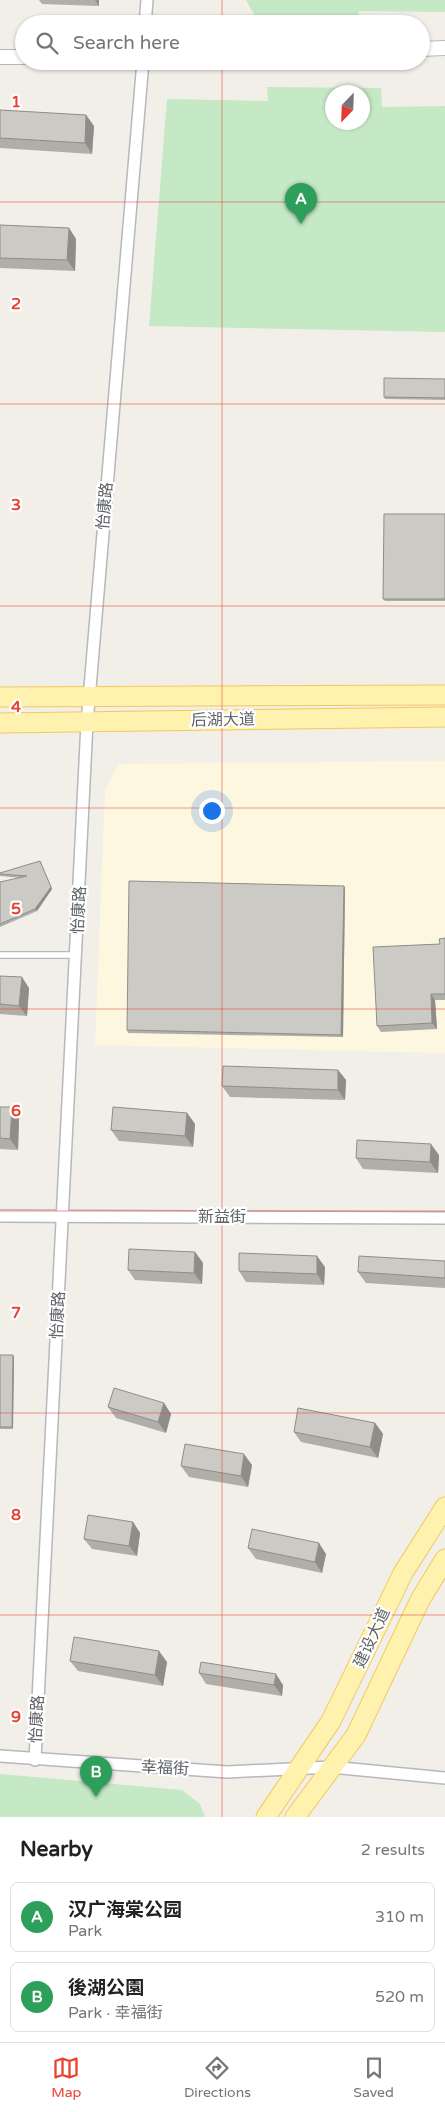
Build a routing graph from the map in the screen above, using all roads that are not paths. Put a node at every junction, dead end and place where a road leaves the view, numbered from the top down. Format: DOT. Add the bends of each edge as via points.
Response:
graph roads {
  1 [pos="147,0"];
  2 [pos="146,15"];
  3 [pos="445,48"];
  4 [pos="430,49"];
  5 [pos="0,57"];
  6 [pos="15,57"];
  7 [pos="142,70"];
  8 [pos="445,695"];
  9 [pos="0,697"];
  10 [pos="89,697"];
  11 [pos="445,717"];
  12 [pos="0,723"];
  13 [pos="87,723"];
  14 [pos="0,955"];
  15 [pos="77,955"];
  16 [pos="0,1216"];
  17 [pos="63,1216"];
  18 [pos="445,1218"];
  19 [pos="445,1507"];
  20 [pos="445,1558"];
  21 [pos="0,1756"];
  22 [pos="35,1760"];
  23 [pos="331,1767"];
  24 [pos="299,1770"];
  25 [pos="445,1778"];
  26 [pos="266,1817"];
  27 [pos="295,1817"];
  1 -- 2 [label="street"];
  3 -- 4 [label="street"];
  5 -- 6 [label="street"];
  7 -- 10 [label="street, 怡康路"];
  8 -- 10 [label="main road, 后湖大道"];
  9 -- 10 [label="main road, 后湖大道"];
  10 -- 13 [label="street, 怡康路"];
  11 -- 13 [label="main road, 后湖大道"];
  12 -- 13 [label="main road, 后湖大道"];
  13 -- 15 [label="street, 怡康路"];
  14 -- 15 [label="lane"];
  15 -- 17 [label="street, 怡康路"];
  16 -- 17 [label="street, 新益街"];
  17 -- 18 [label="street, 新益街"];
  17 -- 22 [label="street, 怡康路"];
  19 -- 24 [label="main road, 建设大道" via="403,1573 332,1721"];
  20 -- 23 [label="main road, 建设大道" via="420,1600 356,1735"];
  21 -- 22 [label="street, 幸福街"];
  22 -- 24 [label="street, 幸福街" via="227,1772"];
  23 -- 24 [label="street, 幸福街"];
  23 -- 25 [label="street, 幸福街"];
  23 -- 27 [label="main road, 建设大道"];
  24 -- 26 [label="main road, 建设大道"];
}
